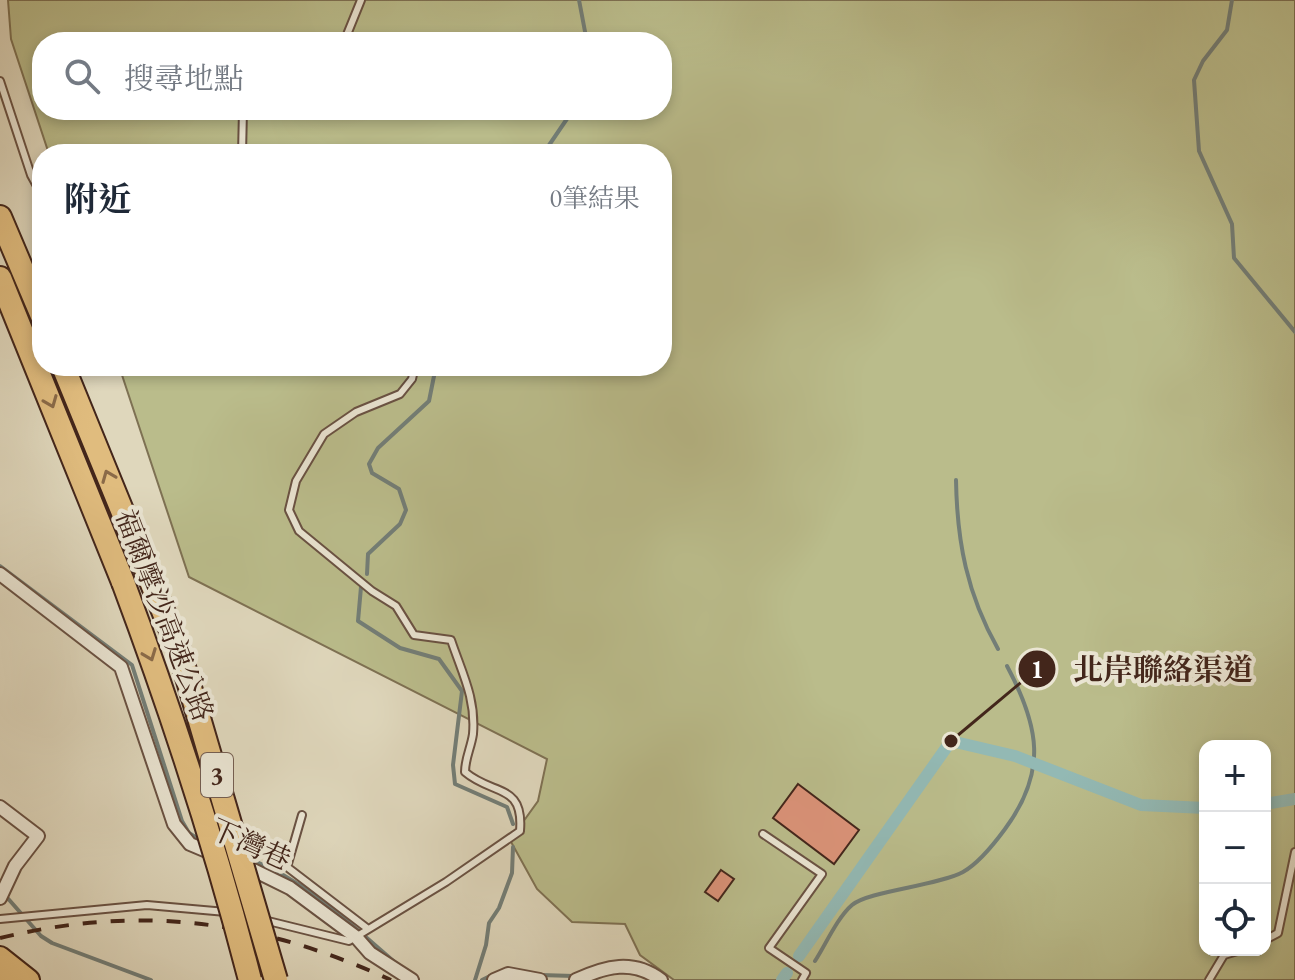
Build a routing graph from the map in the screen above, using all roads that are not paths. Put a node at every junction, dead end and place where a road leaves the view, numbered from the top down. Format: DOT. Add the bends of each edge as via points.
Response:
graph roads {
  1 [pos="361,0"];
  2 [pos="348,32"];
  3 [pos="0,81"];
  4 [pos="243,120"];
  5 [pos="242,144"];
  6 [pos="32,177"];
  7 [pos="0,217"];
  8 [pos="0,278"];
  9 [pos="32,292"];
  10 [pos="32,357"];
  11 [pos="40,376"];
  12 [pos="67,376"];
  13 [pos="413,376"];
  14 [pos="0,574"];
  15 [pos="0,807"];
  16 [pos="302,815"];
  17 [pos="763,834"];
  18 [pos="1295,852"];
  19 [pos="0,898"];
  20 [pos="0,919"];
  21 [pos="368,929"];
  22 [pos="356,937"];
  23 [pos="1271,937"];
  24 [pos="1223,956"];
  25 [pos="0,957"];
  26 [pos="0,976"];
  27 [pos="5,980"];
  28 [pos="29,980"];
  29 [pos="250,980"];
  30 [pos="276,980"];
  31 [pos="412,980"];
  32 [pos="494,980"];
  33 [pos="540,980"];
  34 [pos="576,980"];
  35 [pos="661,980"];
  36 [pos="802,980"];
  37 [pos="1209,980"];
  1 -- 2 [label="lane"];
  3 -- 6 [label="lane"];
  4 -- 5 [label="lane"];
  7 -- 9 [label="highway"];
  8 -- 10 [label="highway, 福爾摩沙高速公路 / 3, one-way, bridge"];
  11 -- 29 [label="highway, 福爾摩沙高速公路 / 3, one-way, bridge" via="123,582 185,755"];
  30 -- 12 [label="highway, 福爾摩沙高速公路 / 3, one-way, bridge" via="179,650"];
  13 -- 21 [label="lane" via="400,394 356,412 324,434 296,481 289,510 299,531 396,606 414,635 451,640 472,692 473,737 465,772 508,792 522,814 520,831 491,853"];
  14 -- 22 [label="street, 下灣巷" via="121,667 183,838 267,874"];
  15 -- 19 [label="street" via="38,836"];
  16 -- 21 [label="lane" via="287,867"];
  17 -- 36 [label="lane" via="822,874 769,948 806,973"];
  18 -- 23 [label="lane" via="1278,933"];
  20 -- 22 [label="lane" via="147,905 242,915 342,941"];
  21 -- 22 [label="lane"];
  22 -- 31 [label="street, 下灣巷" via="370,953"];
  24 -- 37 [label="lane"];
  25 -- 28 [label="main road"];
  26 -- 27 [label="main road"];
  32 -- 33 [label="street" via="508,974"];
  34 -- 35 [label="street" via="625,965"];
}
